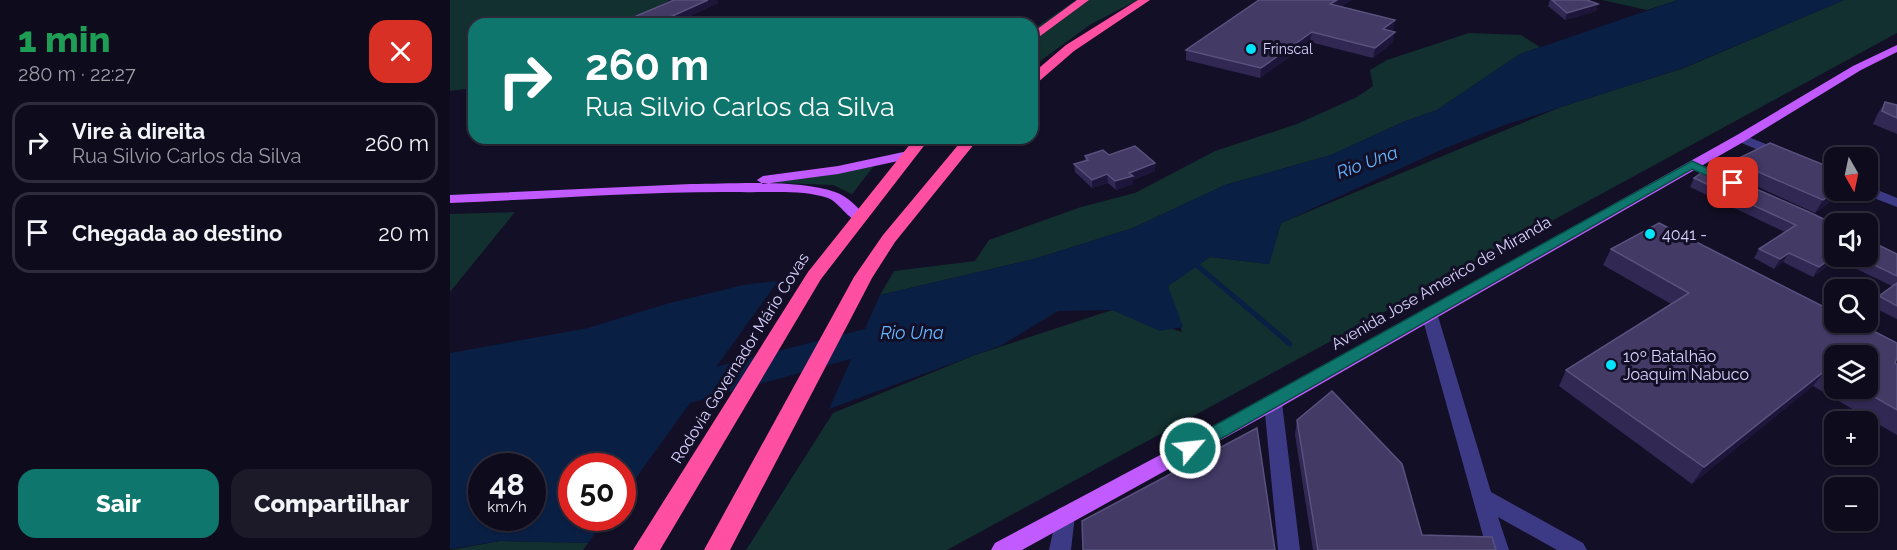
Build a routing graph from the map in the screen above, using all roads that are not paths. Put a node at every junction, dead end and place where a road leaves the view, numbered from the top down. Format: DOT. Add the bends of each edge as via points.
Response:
graph roads {
  1 [pos="1084,0"];
  2 [pos="1145,0"];
  3 [pos="1038,34"];
  4 [pos="1897,48"];
  5 [pos="1038,75"];
  6 [pos="1741,138"];
  7 [pos="918,144"];
  8 [pos="967,144"];
  9 [pos="908,155"];
  10 [pos="1793,160"];
  11 [pos="1692,164"];
  12 [pos="1713,173"];
  13 [pos="691,188"];
  14 [pos="1878,195"];
  15 [pos="450,199"];
  16 [pos="1897,203"];
  17 [pos="860,218"];
  18 [pos="1429,313"];
  19 [pos="1272,403"];
  20 [pos="1482,496"];
  21 [pos="1065,515"];
  22 [pos="646,550"];
  23 [pos="717,550"];
  24 [pos="1002,550"];
  25 [pos="1060,550"];
  26 [pos="1289,550"];
  27 [pos="1498,550"];
  28 [pos="1576,550"];
  1 -- 3 [label="highway"];
  2 -- 5 [label="highway" via="1078,42"];
  4 -- 6 [label="main road, Avenida Jose Americo de Miranda"];
  6 -- 10 [label="street"];
  6 -- 11 [label="main road, Avenida Jose Americo de Miranda"];
  7 -- 9 [label="highway, Rodovia Governador Mário Covas"];
  8 -- 23 [label="highway" via="863,277"];
  9 -- 13 [label="main road" via="838,170"];
  9 -- 17 [label="highway, Rodovia Governador Mário Covas"];
  11 -- 12 [label="street"];
  11 -- 18 [label="main road, Avenida Jose Americo de Miranda"];
  13 -- 15 [label="main road"];
  13 -- 17 [label="main road" via="818,191 846,204"];
  14 -- 16 [label="street"];
  17 -- 22 [label="highway, Rodovia Governador Mário Covas" via="814,276"];
  18 -- 19 [label="main road, Avenida Jose Americo de Miranda"];
  18 -- 20 [label="street"];
  19 -- 21 [label="main road, Avenida Jose Americo de Miranda"];
  19 -- 26 [label="street"];
  20 -- 27 [label="street"];
  20 -- 28 [label="street"];
  21 -- 24 [label="main road, Avenida Jose Americo de Miranda"];
  21 -- 25 [label="street"];
}
